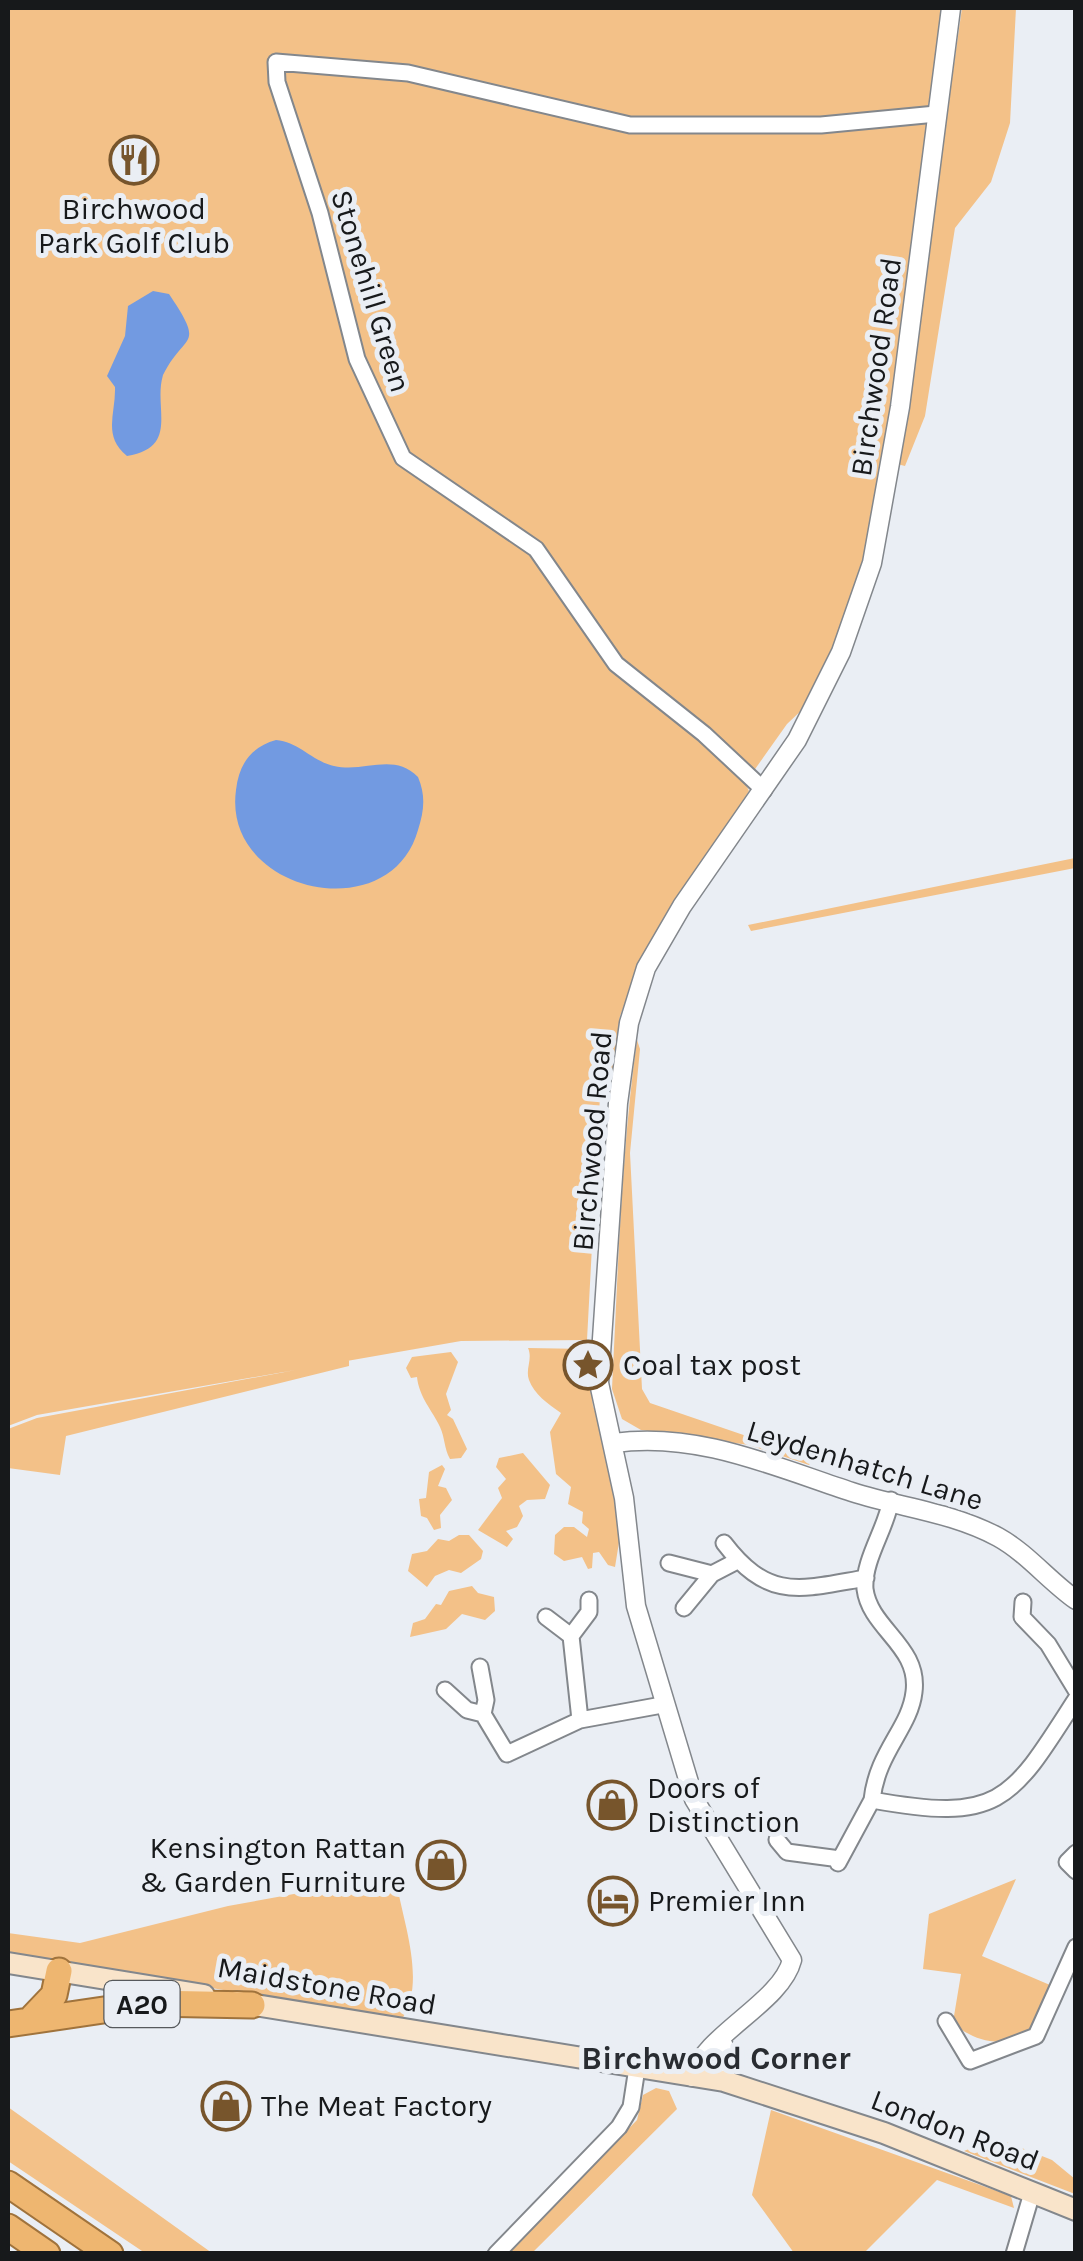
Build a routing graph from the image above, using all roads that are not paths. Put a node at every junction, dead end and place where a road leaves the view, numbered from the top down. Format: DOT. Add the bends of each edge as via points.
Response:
graph roads {
  1 [pos="951,8"];
  2 [pos="936,114"];
  3 [pos="764,790"];
  4 [pos="614,1443"];
  5 [pos="891,1500"];
  6 [pos="724,1542"];
  7 [pos="737,1561"];
  8 [pos="668,1563"];
  9 [pos="712,1574"];
  10 [pos="866,1578"];
  11 [pos="589,1600"];
  12 [pos="1076,1600"];
  13 [pos="684,1608"];
  14 [pos="546,1617"];
  15 [pos="1004,1622"];
  16 [pos="571,1636"];
  17 [pos="480,1666"];
  18 [pos="444,1690"];
  19 [pos="1076,1690"];
  20 [pos="1076,1699"];
  21 [pos="662,1705"];
  22 [pos="483,1714"];
  23 [pos="580,1720"];
  24 [pos="872,1800"];
  25 [pos="777,1840"];
  26 [pos="1053,1848"];
  27 [pos="1073,1862"];
  28 [pos="1076,1948"];
  29 [pos="8,1963"];
  30 [pos="59,1971"];
  31 [pos="252,2004"];
  32 [pos="34,2017"];
  33 [pos="946,2021"];
  34 [pos="8,2024"];
  35 [pos="722,2040"];
  36 [pos="578,2058"];
  37 [pos="637,2068"];
  38 [pos="692,2077"];
  39 [pos="724,2081"];
  40 [pos="8,2184"];
  41 [pos="1032,2192"];
  42 [pos="1076,2210"];
  43 [pos="110,2254"];
  44 [pos="496,2254"];
  45 [pos="1014,2254"];
  1 -- 2 [label="street, Birchwood Road"];
  2 -- 3 [label="street, Birchwood Road" via="897,426 872,563 824,690"];
  2 -- 3 [label="street, Stonehill Green" via="821,125 630,126 408,72 276,62 357,358 403,458 536,549 616,664"];
  3 -- 4 [label="street, Birchwood Road" via="663,938 628,1023 600,1348 599,1383"];
  4 -- 5 [label="street, Leydenhatch Lane" via="636,1440 752,1456"];
  4 -- 21 [label="street, Birchwood Road" via="636,1606"];
  5 -- 10 [label="street"];
  5 -- 12 [label="street, Leydenhatch Lane" via="963,1520 1004,1540"];
  6 -- 7 [label="street"];
  7 -- 9 [label="street"];
  7 -- 10 [label="street" via="784,1590"];
  8 -- 9 [label="street"];
  9 -- 13 [label="street"];
  10 -- 24 [label="street" via="870,1603 909,1656 914,1681 911,1703 880,1760"];
  11 -- 16 [label="street" via="589,1612"];
  14 -- 16 [label="street"];
  15 -- 19 [label="street" via="1022,1610"];
  16 -- 23 [label="street"];
  17 -- 22 [label="street"];
  18 -- 22 [label="street"];
  20 -- 24 [label="street" via="1033,1766 998,1799 936,1812"];
  21 -- 23 [label="street"];
  21 -- 35 [label="street, Birchwood Road" via="703,1818 792,1960 783,1980"];
  22 -- 23 [label="street" via="507,1754"];
  24 -- 25 [label="street" via="839,1861 788,1852"];
  26 -- 27 [label="street"];
  28 -- 33 [label="street" via="1043,2026 1030,2040 970,2060"];
  29 -- 30 [label="main road, Maidstone Road"];
  30 -- 31 [label="main road, Maidstone Road"];
  30 -- 32 [label="highway" via="54,1995"];
  31 -- 32 [label="highway, A20" via="151,2003"];
  31 -- 36 [label="main road, Maidstone Road"];
  32 -- 34 [label="highway, A20"];
  35 -- 38 [label="street, Birchwood Road"];
  35 -- 39 [label="street"];
  36 -- 37 [label="main road, London Road"];
  37 -- 38 [label="main road, London Road"];
  37 -- 44 [label="street" via="631,2108 619,2127"];
  38 -- 39 [label="main road, London Road"];
  39 -- 41 [label="main road, London Road" via="876,2130"];
  40 -- 43 [label="highway"];
  41 -- 42 [label="main road, London Road"];
  41 -- 45 [label="street"];
}
